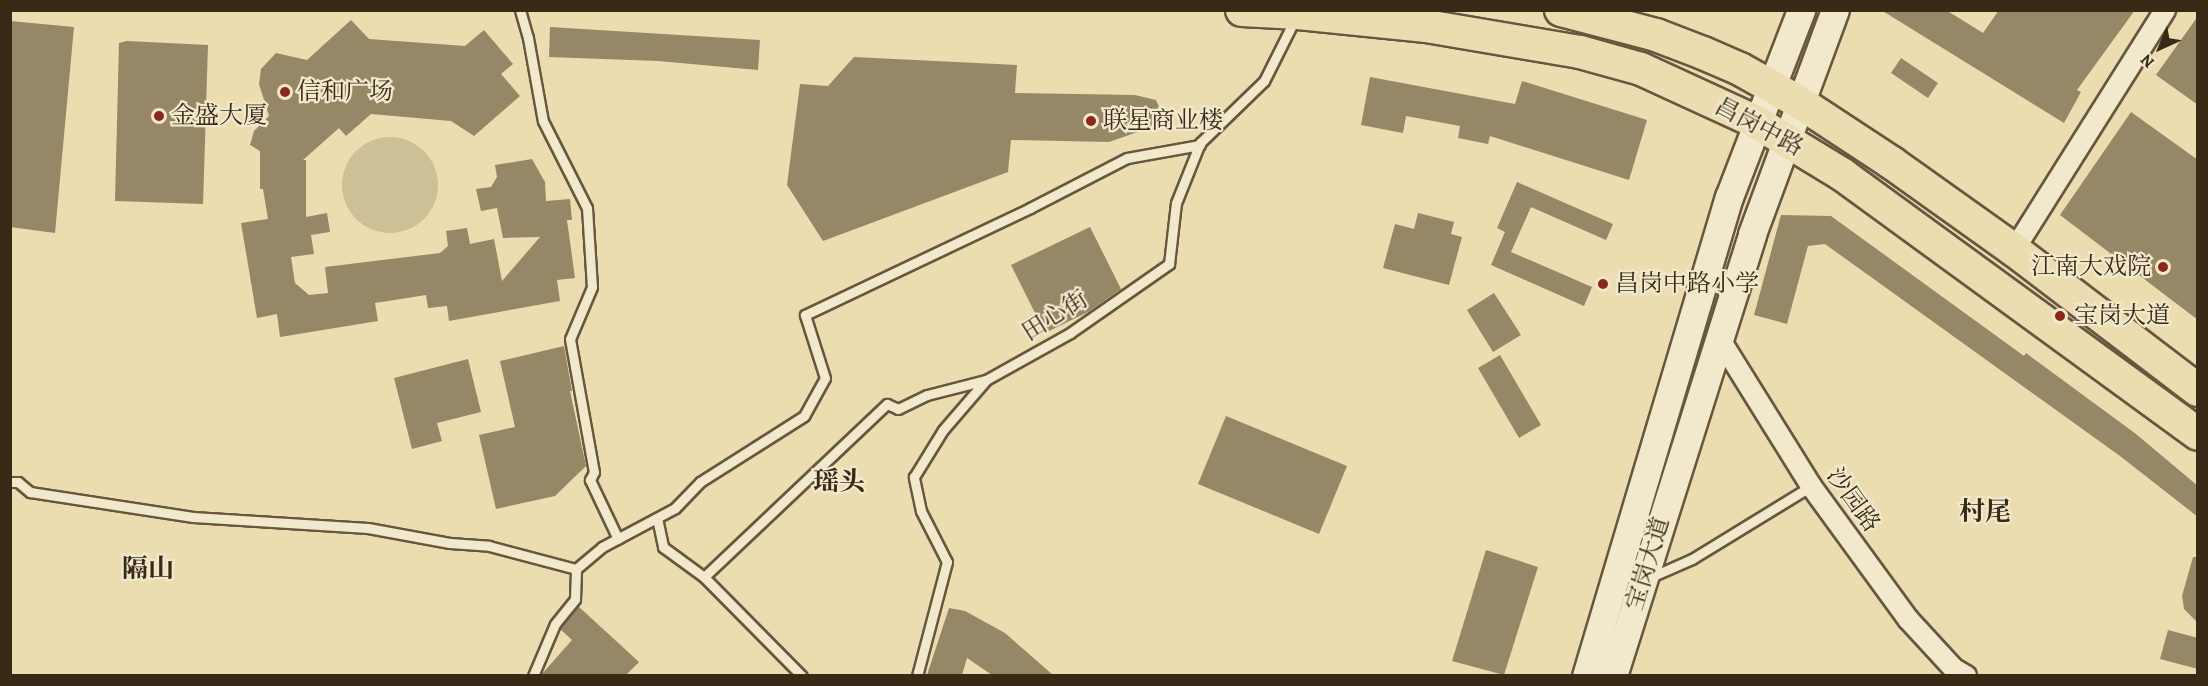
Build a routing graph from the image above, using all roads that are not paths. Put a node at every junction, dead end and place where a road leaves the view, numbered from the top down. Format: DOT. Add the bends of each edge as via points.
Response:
graph roads {
  1 [pos="520,10"];
  2 [pos="1242,10"];
  3 [pos="1561,10"];
  4 [pos="1801,10"];
  5 [pos="1835,10"];
  6 [pos="2164,10"];
  7 [pos="1298,13"];
  8 [pos="1771,86"];
  9 [pos="1799,102"];
  10 [pos="1756,122"];
  11 [pos="1785,138"];
  12 [pos="1200,145"];
  13 [pos="2014,250"];
  14 [pos="1719,338"];
  15 [pos="987,380"];
  16 [pos="2198,390"];
  17 [pos="2198,434"];
  18 [pos="10,482"];
  19 [pos="1811,486"];
  20 [pos="657,518"];
  21 [pos="618,539"];
  22 [pos="576,569"];
  23 [pos="704,577"];
  24 [pos="1643,580"];
  25 [pos="533,675"];
  26 [pos="802,675"];
  27 [pos="917,675"];
  28 [pos="1586,675"];
  29 [pos="1613,675"];
  30 [pos="1966,675"];
  1 -- 21 [label="lane" via="543,121 587,208 592,287 570,339 594,472 590,480"];
  2 -- 7 [label="main road, 昌岗中路"];
  3 -- 8 [label="main road, 昌岗中路" via="1656,35"];
  4 -- 8 [label="main road, 宝岗大道"];
  5 -- 9 [label="main road, 宝岗大道"];
  6 -- 13 [label="street"];
  7 -- 10 [label="main road, 昌岗中路" via="1426,26 1580,52 1641,69"];
  7 -- 12 [label="lane, 田心街" via="1264,81"];
  8 -- 9 [label="main road, 昌岗中路"];
  8 -- 10 [label="main road, 宝岗大道"];
  9 -- 11 [label="main road, 宝岗大道"];
  9 -- 13 [label="main road, 昌岗中路"];
  10 -- 11 [label="main road, 昌岗中路"];
  10 -- 28 [label="main road, 宝岗大道" via="1729,197"];
  11 -- 14 [label="main road, 宝岗大道"];
  11 -- 17 [label="main road, 昌岗中路" via="1843,175"];
  12 -- 15 [label="lane, 田心街" via="1176,203 1169,264 1070,333"];
  12 -- 20 [label="lane" via="1128,158 804,315 825,378 804,416 700,482 675,508"];
  13 -- 16 [label="main road, 昌岗中路"];
  14 -- 19 [label="street, 沙园路"];
  14 -- 24 [label="main road, 宝岗大道"];
  15 -- 23 [label="lane" via="927,396 898,409 887,404"];
  15 -- 27 [label="lane, 田心街" via="943,430 914,477 921,511 946,562"];
  18 -- 22 [label="lane" via="18,482 30,492 194,517 368,528 489,546"];
  19 -- 24 [label="lane" via="1692,559"];
  19 -- 30 [label="street, 沙园路" via="1908,619 1954,669"];
  20 -- 21 [label="lane"];
  20 -- 23 [label="lane" via="663,547"];
  21 -- 22 [label="lane"];
  22 -- 25 [label="lane" via="575,599 555,624"];
  23 -- 26 [label="lane"];
  24 -- 29 [label="main road, 宝岗大道"];
}
